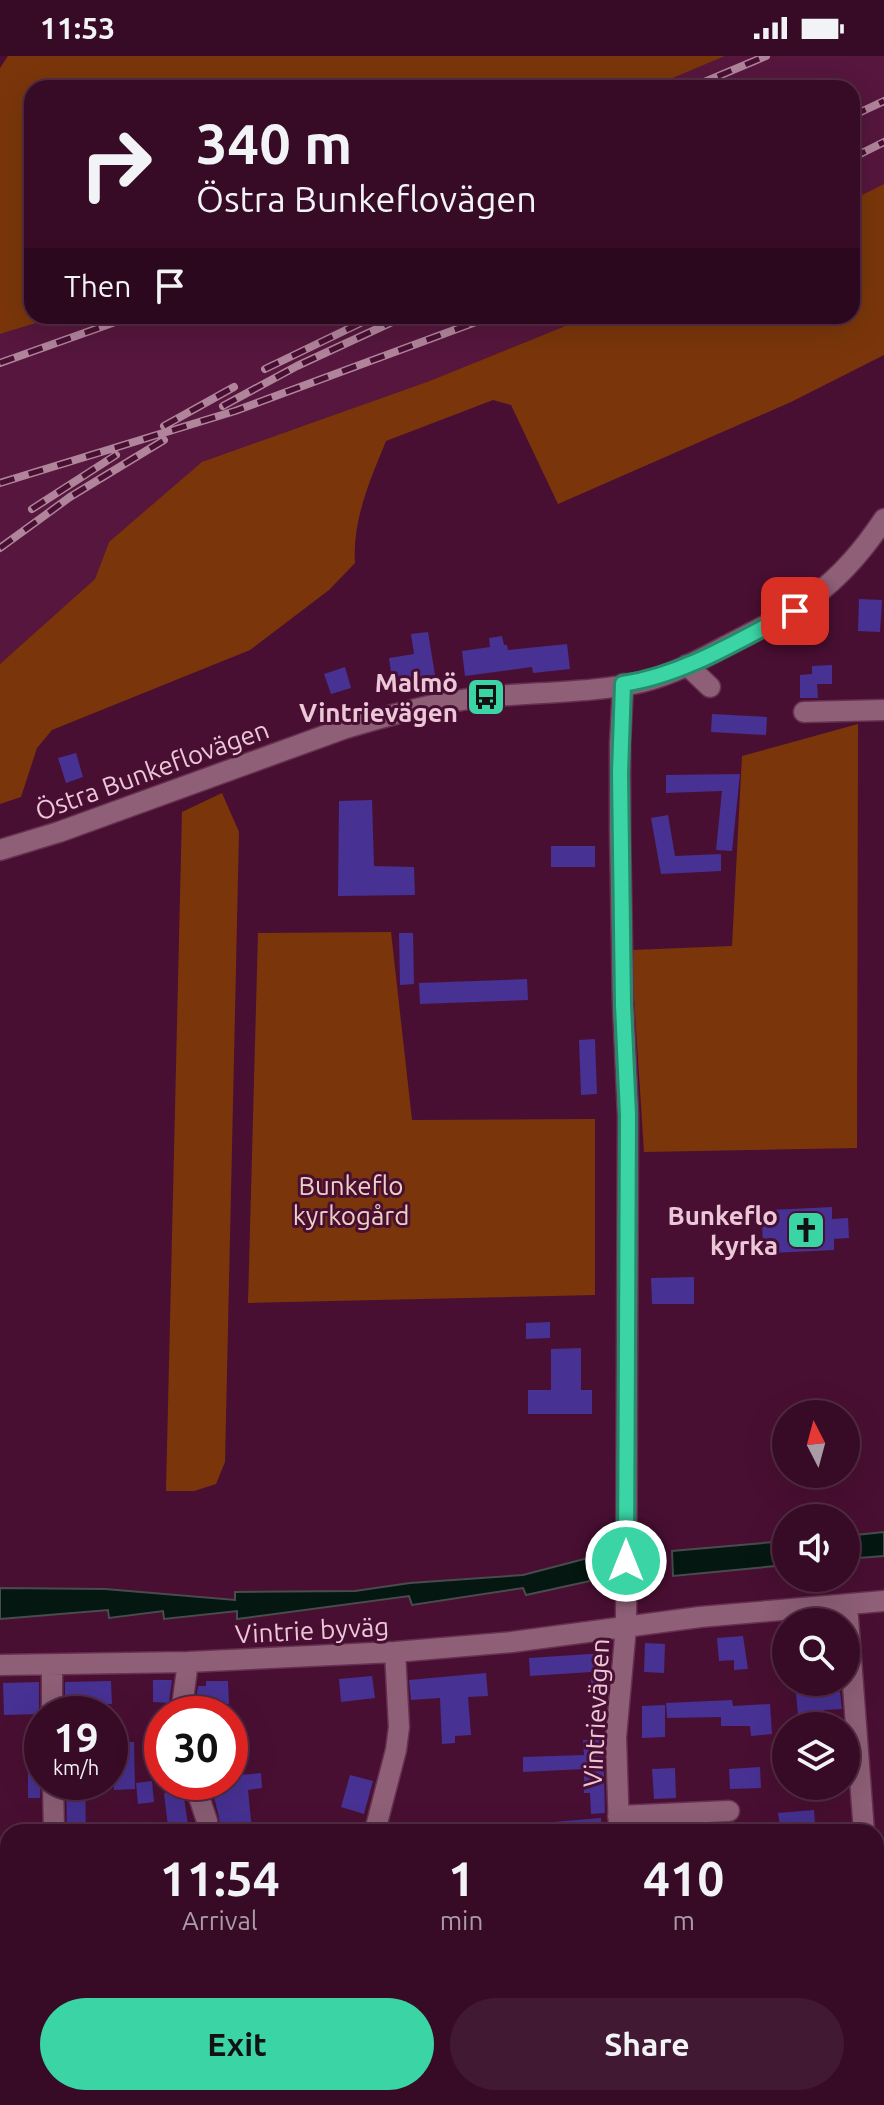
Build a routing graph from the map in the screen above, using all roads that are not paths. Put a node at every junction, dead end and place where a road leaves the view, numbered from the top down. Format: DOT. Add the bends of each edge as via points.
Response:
graph roads {
  1 [pos="884,519"];
  2 [pos="687,665"];
  3 [pos="623,684"];
  4 [pos="710,687"];
  5 [pos="884,710"];
  6 [pos="804,712"];
  7 [pos="0,850"];
  8 [pos="884,1601"];
  9 [pos="847,1605"];
  10 [pos="626,1627"];
  11 [pos="395,1652"];
  12 [pos="188,1662"];
  13 [pos="0,1665"];
  14 [pos="52,1665"];
  15 [pos="52,1696"];
  16 [pos="183,1696"];
  17 [pos="53,1800"];
  18 [pos="200,1800"];
  19 [pos="729,1811"];
  20 [pos="54,1824"];
  21 [pos="207,1824"];
  22 [pos="377,1824"];
  23 [pos="618,1824"];
  24 [pos="863,1824"];
  1 -- 2 [label="street, Östra Bunkeflovägen" via="852,563 812,600"];
  2 -- 3 [label="street, Östra Bunkeflovägen"];
  2 -- 4 [label="street"];
  3 -- 7 [label="street, Östra Bunkeflovägen" via="462,700 383,717"];
  3 -- 10 [label="street, Vintrievägen"];
  5 -- 6 [label="street"];
  8 -- 9 [label="street, Vintrie byväg"];
  9 -- 10 [label="street, Vintrie byväg"];
  9 -- 24 [label="street"];
  10 -- 11 [label="street, Vintrie byväg"];
  10 -- 23 [label="street, Vintrievägen" via="616,1737"];
  11 -- 12 [label="street, Vintrie byväg"];
  11 -- 22 [label="street" via="399,1727"];
  12 -- 14 [label="street, Vintrie byväg"];
  12 -- 16 [label="street"];
  13 -- 14 [label="street, Vintrie byväg"];
  14 -- 15 [label="street"];
  17 -- 20 [label="street"];
  18 -- 21 [label="street"];
  19 -- 23 [label="street"];
}
